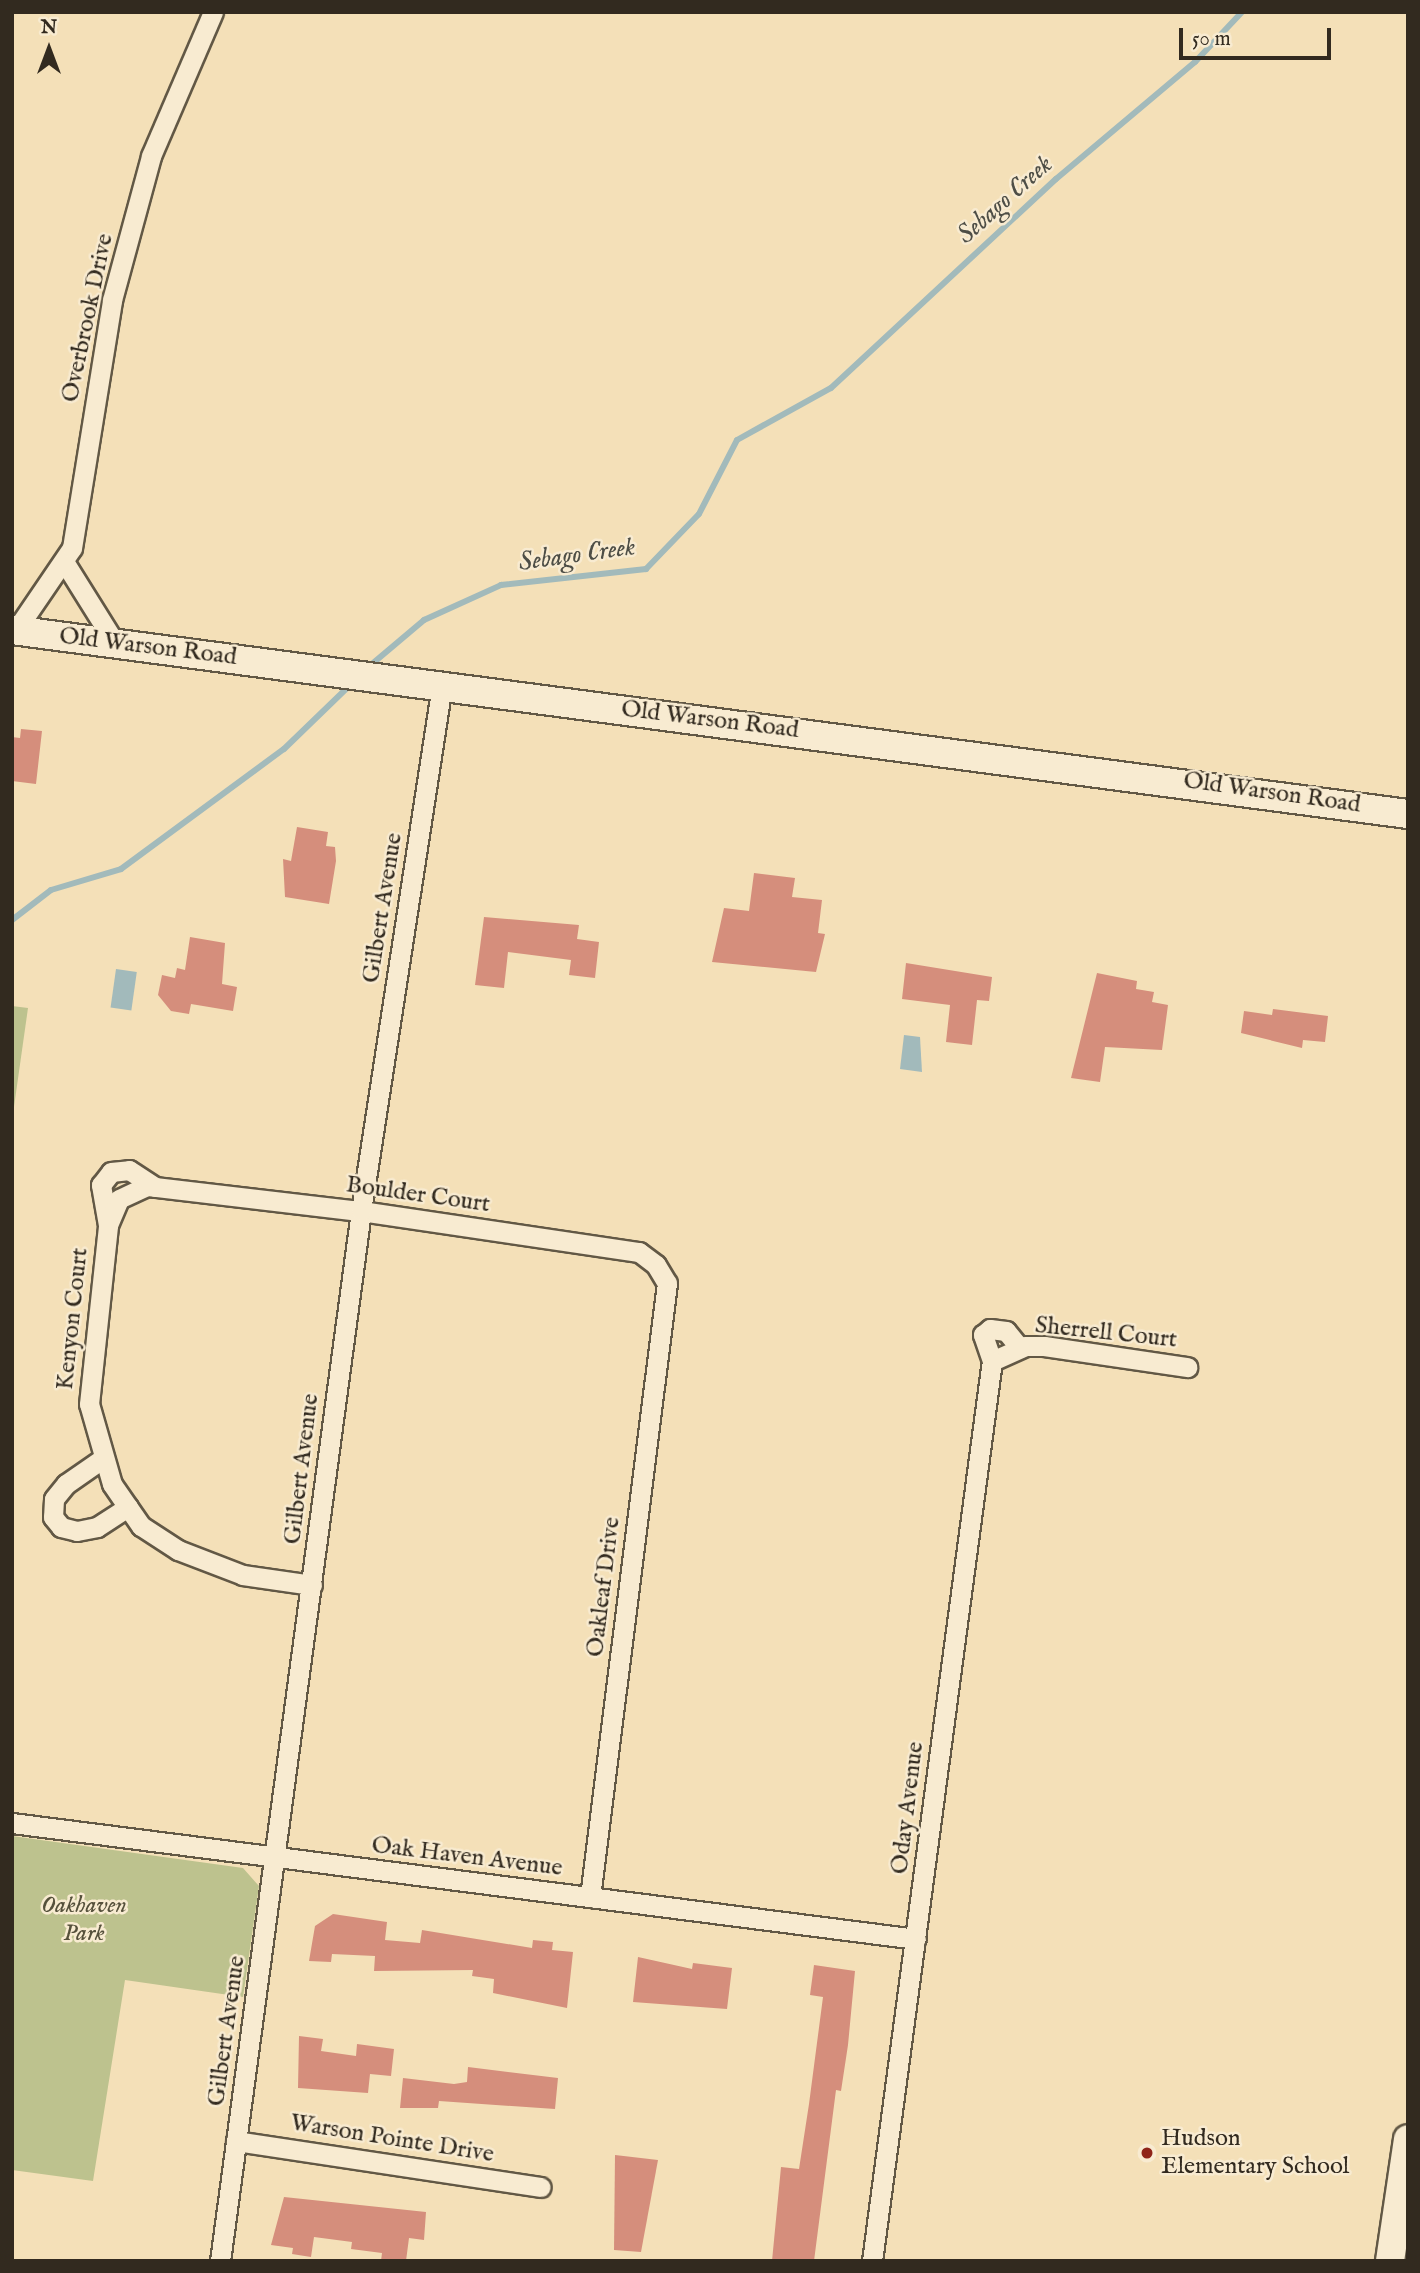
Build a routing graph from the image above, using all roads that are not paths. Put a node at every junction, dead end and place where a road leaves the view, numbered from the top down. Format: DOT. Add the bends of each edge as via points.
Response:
graph roads {
  1 [pos="213,12"];
  2 [pos="65,563"];
  3 [pos="14,630"];
  4 [pos="115,643"];
  5 [pos="442,685"];
  6 [pos="1408,814"];
  7 [pos="151,1187"];
  8 [pos="361,1211"];
  9 [pos="667,1283"];
  10 [pos="1020,1348"];
  11 [pos="992,1361"];
  12 [pos="1187,1367"];
  13 [pos="102,1459"];
  14 [pos="128,1507"];
  15 [pos="312,1585"];
  16 [pos="12,1823"];
  17 [pos="276,1859"];
  18 [pos="590,1897"];
  19 [pos="916,1939"];
  20 [pos="1408,2139"];
  21 [pos="236,2141"];
  22 [pos="541,2187"];
  23 [pos="220,2261"];
  24 [pos="872,2261"];
  25 [pos="1390,2261"];
  1 -- 2 [label="street, Overbrook Drive" via="151,156 111,304"];
  2 -- 3 [label="street, Overbrook Drive"];
  2 -- 4 [label="street"];
  3 -- 4 [label="street, Old Warson Road"];
  4 -- 5 [label="street, Old Warson Road"];
  5 -- 6 [label="street, Old Warson Road"];
  5 -- 8 [label="street, Gilbert Avenue"];
  7 -- 8 [label="street, Boulder Court"];
  7 -- 13 [label="street, Kenyon Court" via="129,1170 111,1172 101,1185 108,1225 89,1404"];
  8 -- 9 [label="street, Boulder Court" via="639,1252"];
  8 -- 15 [label="street, Gilbert Avenue"];
  9 -- 18 [label="street, Oakleaf Drive"];
  10 -- 11 [label="street, Sherrell Court"];
  10 -- 11 [label="street, Sherrell Court" via="1006,1331 990,1329 983,1335"];
  10 -- 12 [label="street, Sherrell Court"];
  11 -- 19 [label="street, Oday Avenue"];
  13 -- 14 [label="street, Kenyon Court"];
  13 -- 14 [label="street" via="60,1492 52,1517 61,1527 78,1531 97,1527"];
  14 -- 15 [label="street, Kenyon Court" via="141,1526 208,1564"];
  15 -- 17 [label="street, Gilbert Avenue"];
  16 -- 17 [label="street, Oak Haven Avenue"];
  17 -- 18 [label="street, Oak Haven Avenue"];
  17 -- 21 [label="street, Gilbert Avenue"];
  18 -- 19 [label="street, Oak Haven Avenue"];
  19 -- 24 [label="street, Oday Avenue"];
  20 -- 25 [label="street"];
  21 -- 22 [label="street, Warson Pointe Drive"];
  21 -- 23 [label="street, Gilbert Avenue"];
}
